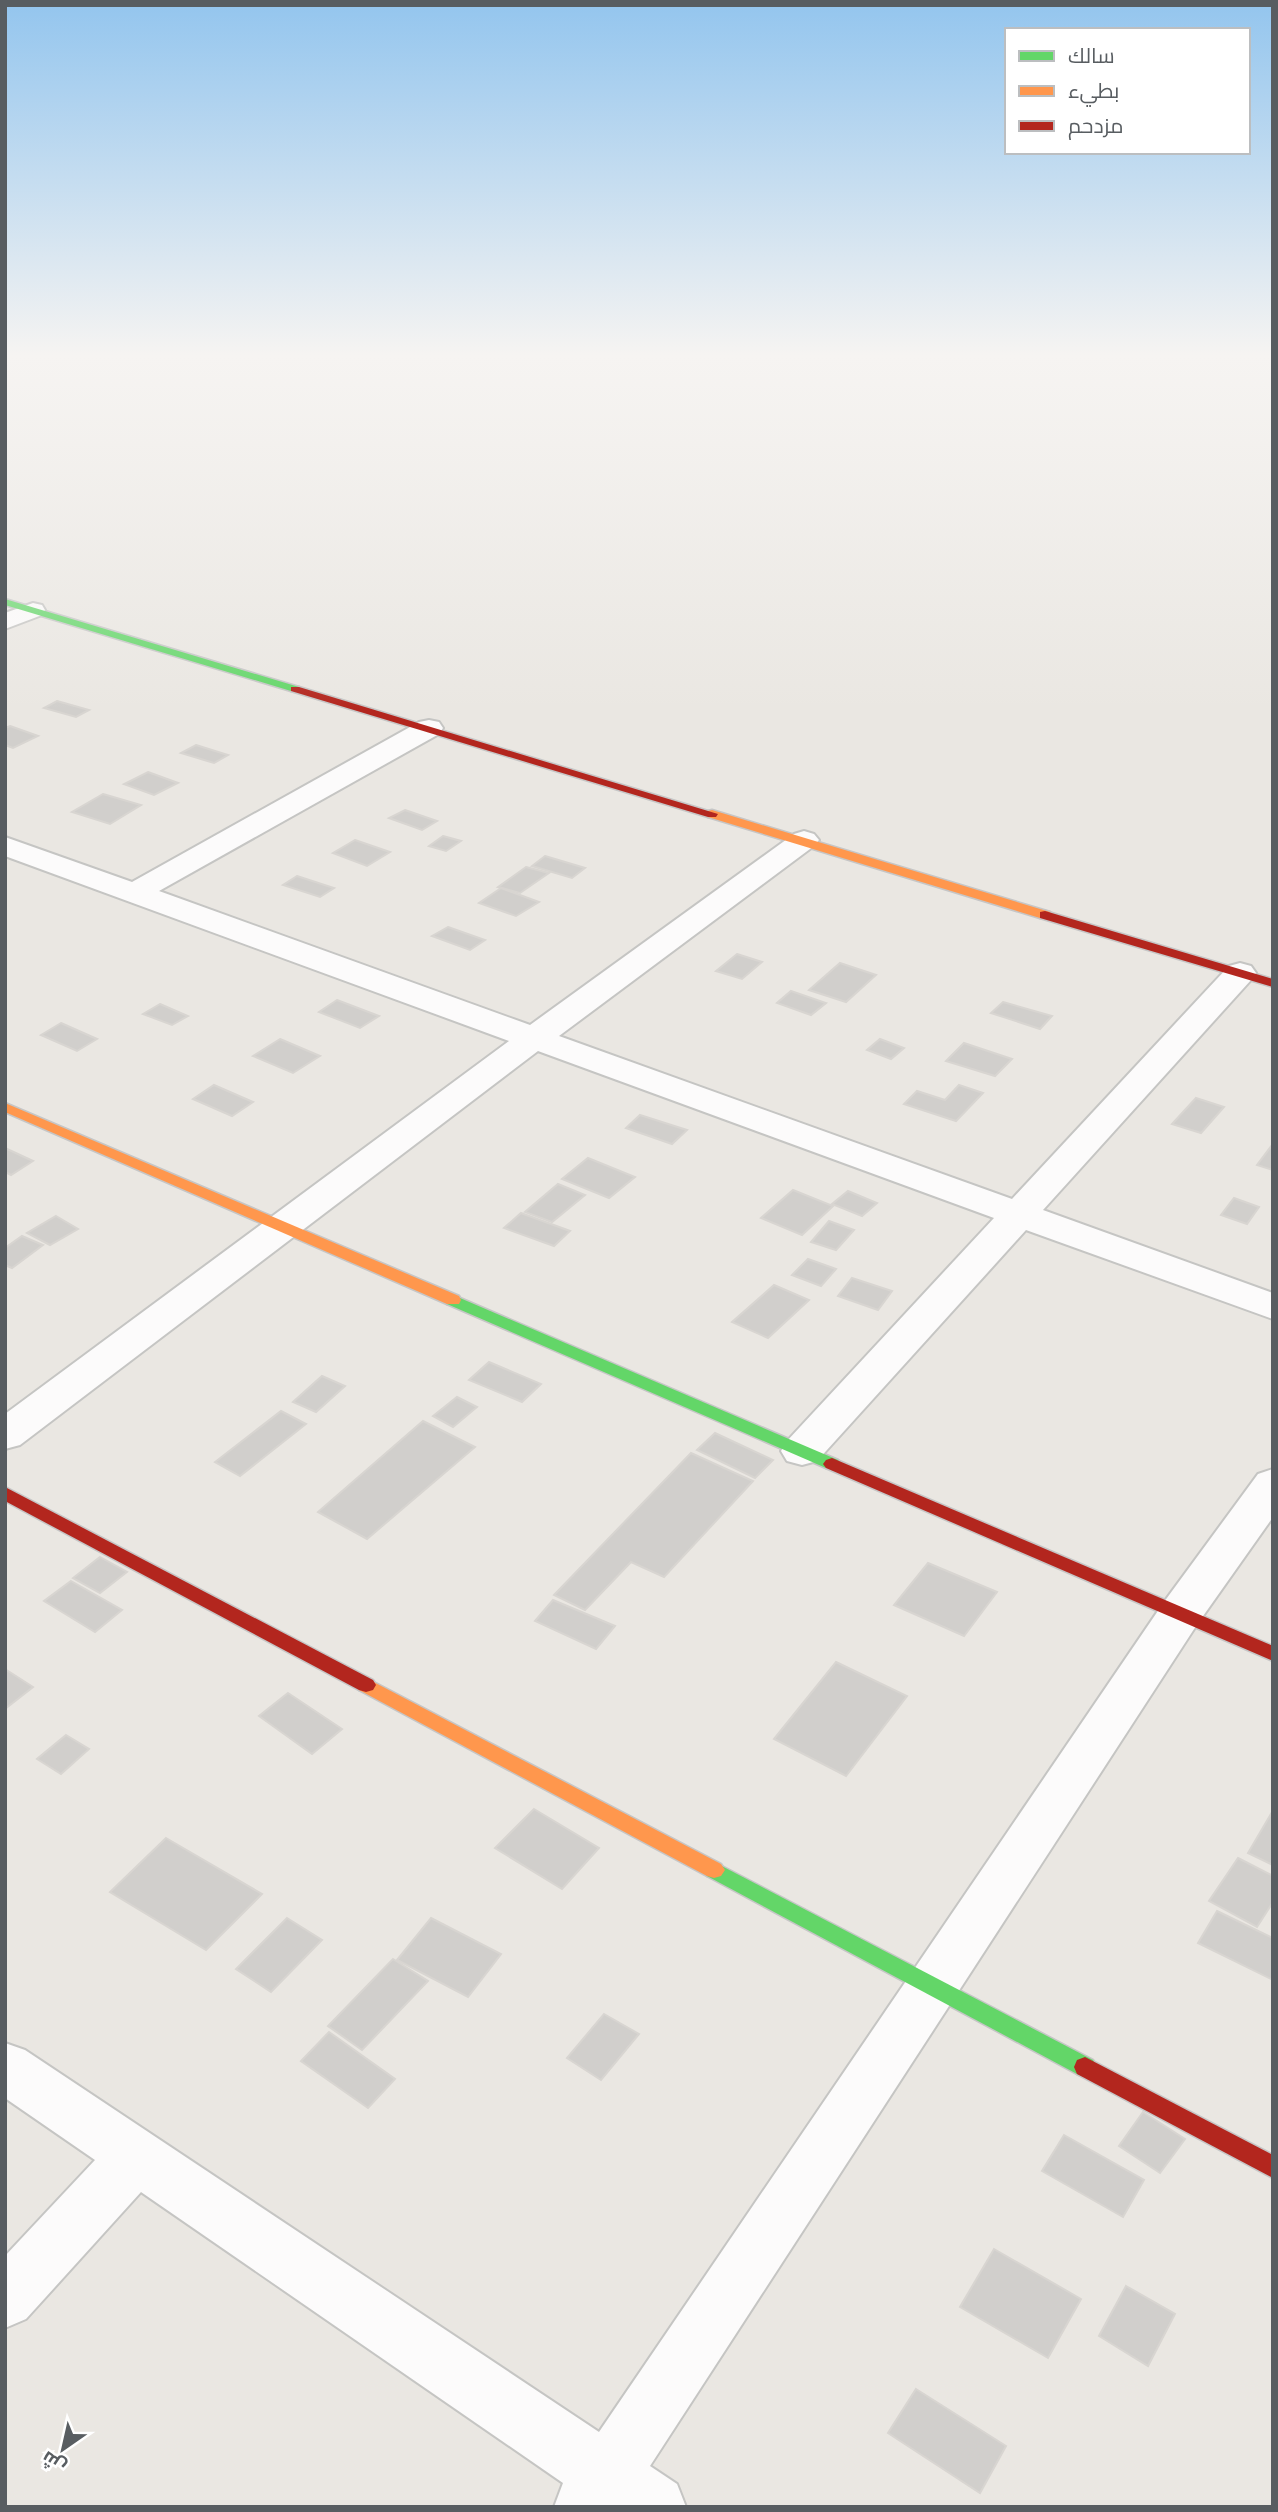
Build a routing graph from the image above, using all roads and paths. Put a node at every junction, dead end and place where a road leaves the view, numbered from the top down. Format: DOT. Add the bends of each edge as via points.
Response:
graph roads {
  1 [pos="5,602"];
  2 [pos="33,610"];
  3 [pos="5,622"];
  4 [pos="429,729"];
  5 [pos="804,840"];
  6 [pos="5,846"];
  7 [pos="134,893"];
  8 [pos="1256,978"];
  9 [pos="534,1038"];
  10 [pos="5,1107"];
  11 [pos="1019,1215"];
  12 [pos="283,1226"];
  13 [pos="1273,1307"];
  14 [pos="5,1435"];
  15 [pos="802,1451"];
  16 [pos="1273,1484"];
  17 [pos="5,1493"];
  18 [pos="1180,1614"];
  19 [pos="1273,1654"];
  20 [pos="932,1986"];
  21 [pos="5,2067"];
  22 [pos="137,2156"];
  23 [pos="1273,2167"];
  24 [pos="5,2299"];
  25 [pos="616,2496"];
  1 -- 2 [label="street"];
  2 -- 3 [label="street"];
  2 -- 4 [label="street"];
  4 -- 5 [label="street"];
  4 -- 7 [label="street"];
  5 -- 8 [label="street"];
  5 -- 9 [label="street"];
  6 -- 7 [label="street"];
  7 -- 9 [label="street"];
  8 -- 11 [label="street"];
  9 -- 11 [label="street"];
  9 -- 12 [label="street"];
  10 -- 12 [label="street"];
  11 -- 13 [label="street"];
  11 -- 15 [label="street"];
  12 -- 14 [label="street"];
  12 -- 15 [label="street"];
  15 -- 18 [label="street"];
  16 -- 18 [label="street"];
  17 -- 20 [label="street"];
  18 -- 19 [label="street"];
  18 -- 20 [label="street"];
  20 -- 23 [label="street"];
  20 -- 25 [label="street"];
  21 -- 22 [label="street"];
  22 -- 24 [label="street"];
  22 -- 25 [label="street"];
}
